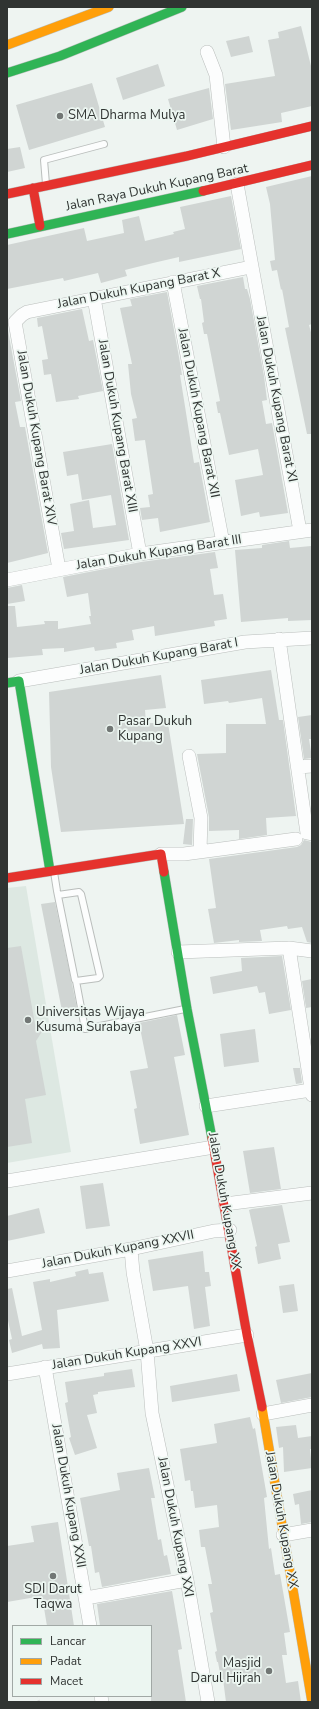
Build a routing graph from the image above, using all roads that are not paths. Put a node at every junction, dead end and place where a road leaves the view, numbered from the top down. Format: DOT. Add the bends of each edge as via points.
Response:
graph roads {
  1 [pos="109,7"];
  2 [pos="182,7"];
  3 [pos="7,45"];
  4 [pos="207,52"];
  5 [pos="7,74"];
  6 [pos="312,126"];
  7 [pos="104,144"];
  8 [pos="224,147"];
  9 [pos="312,166"];
  10 [pos="237,184"];
  11 [pos="46,186"];
  12 [pos="33,188"];
  13 [pos="7,194"];
  14 [pos="40,226"];
  15 [pos="7,234"];
  16 [pos="251,267"];
  17 [pos="173,282"];
  18 [pos="94,298"];
  19 [pos="28,312"];
  20 [pos="11,323"];
  21 [pos="306,531"];
  22 [pos="223,543"];
  23 [pos="140,554"];
  24 [pos="59,569"];
  25 [pos="7,580"];
  26 [pos="312,638"];
  27 [pos="279,639"];
  28 [pos="13,682"];
  29 [pos="190,756"];
  30 [pos="312,766"];
  31 [pos="298,767"];
  32 [pos="308,814"];
  33 [pos="305,836"];
  34 [pos="200,852"];
  35 [pos="161,854"];
  36 [pos="52,871"];
  37 [pos="7,878"];
  38 [pos="58,895"];
  39 [pos="289,948"];
  40 [pos="312,951"];
  41 [pos="178,952"];
  42 [pos="76,981"];
  43 [pos="187,1009"];
  44 [pos="312,1093"];
  45 [pos="206,1106"];
  46 [pos="214,1147"];
  47 [pos="7,1181"];
  48 [pos="312,1193"];
  49 [pos="225,1204"];
  50 [pos="230,1230"];
  51 [pos="131,1249"];
  52 [pos="7,1270"];
  53 [pos="247,1335"];
  54 [pos="147,1351"];
  55 [pos="45,1367"];
  56 [pos="7,1374"];
  57 [pos="312,1405"];
  58 [pos="263,1414"];
  59 [pos="312,1530"];
  60 [pos="283,1535"];
  61 [pos="187,1580"];
  62 [pos="86,1598"];
  63 [pos="90,1625"];
  64 [pos="208,1702"];
  65 [pos="312,1702"];
  1 -- 3 [label="main road"];
  2 -- 5 [label="main road" via="60,56"];
  4 -- 8 [label="street" via="216,75"];
  6 -- 8 [label="main road, Jalan Raya Dukuh Kupang Barat"];
  7 -- 11 [label="lane" via="44,160"];
  8 -- 11 [label="main road, Jalan Raya Dukuh Kupang Barat"];
  9 -- 10 [label="main road, Jalan Raya Dukuh Kupang Barat"];
  10 -- 14 [label="main road, Jalan Raya Dukuh Kupang Barat"];
  10 -- 16 [label="street, Jalan Dukuh Kupang Barat XI"];
  11 -- 12 [label="main road, Jalan Raya Dukuh Kupang Barat"];
  12 -- 13 [label="main road, Jalan Raya Dukuh Kupang Barat"];
  12 -- 14 [label="main road"];
  14 -- 15 [label="main road, Jalan Raya Dukuh Kupang Barat"];
  16 -- 17 [label="street, Jalan Dukuh Kupang Barat X"];
  16 -- 21 [label="street, Jalan Dukuh Kupang Barat XI" via="287,456"];
  17 -- 18 [label="street, Jalan Dukuh Kupang Barat X"];
  17 -- 22 [label="street, Jalan Dukuh Kupang Barat XII"];
  18 -- 19 [label="street, Jalan Dukuh Kupang Barat X"];
  18 -- 23 [label="street, Jalan Dukuh Kupang Barat XIII"];
  19 -- 20 [label="street, Jalan Dukuh Kupang Barat XIV"];
  20 -- 24 [label="street, Jalan Dukuh Kupang Barat XIV"];
  21 -- 22 [label="street, Jalan Dukuh Kupang Barat III"];
  22 -- 23 [label="street, Jalan Dukuh Kupang Barat III"];
  23 -- 24 [label="street, Jalan Dukuh Kupang Barat III"];
  24 -- 25 [label="street, Jalan Dukuh Kupang Barat III"];
  26 -- 27 [label="street, Jalan Dukuh Kupang Barat I"];
  27 -- 28 [label="street, Jalan Dukuh Kupang Barat I" via="245,642"];
  27 -- 31 [label="street"];
  28 -- 36 [label="main road"];
  29 -- 34 [label="street" via="201,818"];
  30 -- 31 [label="street"];
  31 -- 32 [label="street"];
  32 -- 33 [label="street"];
  33 -- 34 [label="street"];
  34 -- 35 [label="street"];
  35 -- 36 [label="main road"];
  35 -- 41 [label="main road, Jalan Dukuh Kupang XX"];
  36 -- 37 [label="main road"];
  36 -- 38 [label="lane"];
  38 -- 42 [label="lane"];
  38 -- 42 [label="lane" via="80,892 100,976"];
  39 -- 40 [label="street"];
  39 -- 41 [label="street"];
  39 -- 44 [label="street"];
  41 -- 43 [label="main road, Jalan Dukuh Kupang XX"];
  42 -- 43 [label="lane" via="84,1029"];
  43 -- 45 [label="main road, Jalan Dukuh Kupang XX"];
  44 -- 45 [label="street"];
  45 -- 46 [label="main road, Jalan Dukuh Kupang XX"];
  46 -- 47 [label="street"];
  46 -- 49 [label="main road, Jalan Dukuh Kupang XX"];
  48 -- 49 [label="street"];
  49 -- 50 [label="main road, Jalan Dukuh Kupang XX"];
  50 -- 51 [label="street, Jalan Dukuh Kupang XXVII" via="214,1231"];
  50 -- 53 [label="main road, Jalan Dukuh Kupang XX"];
  51 -- 52 [label="street, Jalan Dukuh Kupang XXVII"];
  51 -- 54 [label="street, Jalan Dukuh Kupang XXI"];
  53 -- 54 [label="street, Jalan Dukuh Kupang XXVI"];
  53 -- 58 [label="main road, Jalan Dukuh Kupang XX"];
  54 -- 55 [label="street, Jalan Dukuh Kupang XXVI"];
  54 -- 61 [label="street, Jalan Dukuh Kupang XXI" via="152,1413"];
  55 -- 56 [label="street, Jalan Dukuh Kupang XXVI"];
  55 -- 62 [label="street, Jalan Dukuh Kupang XXII"];
  57 -- 58 [label="street"];
  58 -- 60 [label="main road, Jalan Dukuh Kupang XX"];
  59 -- 60 [label="street"];
  60 -- 65 [label="main road, Jalan Dukuh Kupang XX"];
  61 -- 62 [label="street"];
  61 -- 64 [label="street, Jalan Dukuh Kupang XXI"];
  62 -- 63 [label="street, Jalan Dukuh Kupang XXII"];
}
